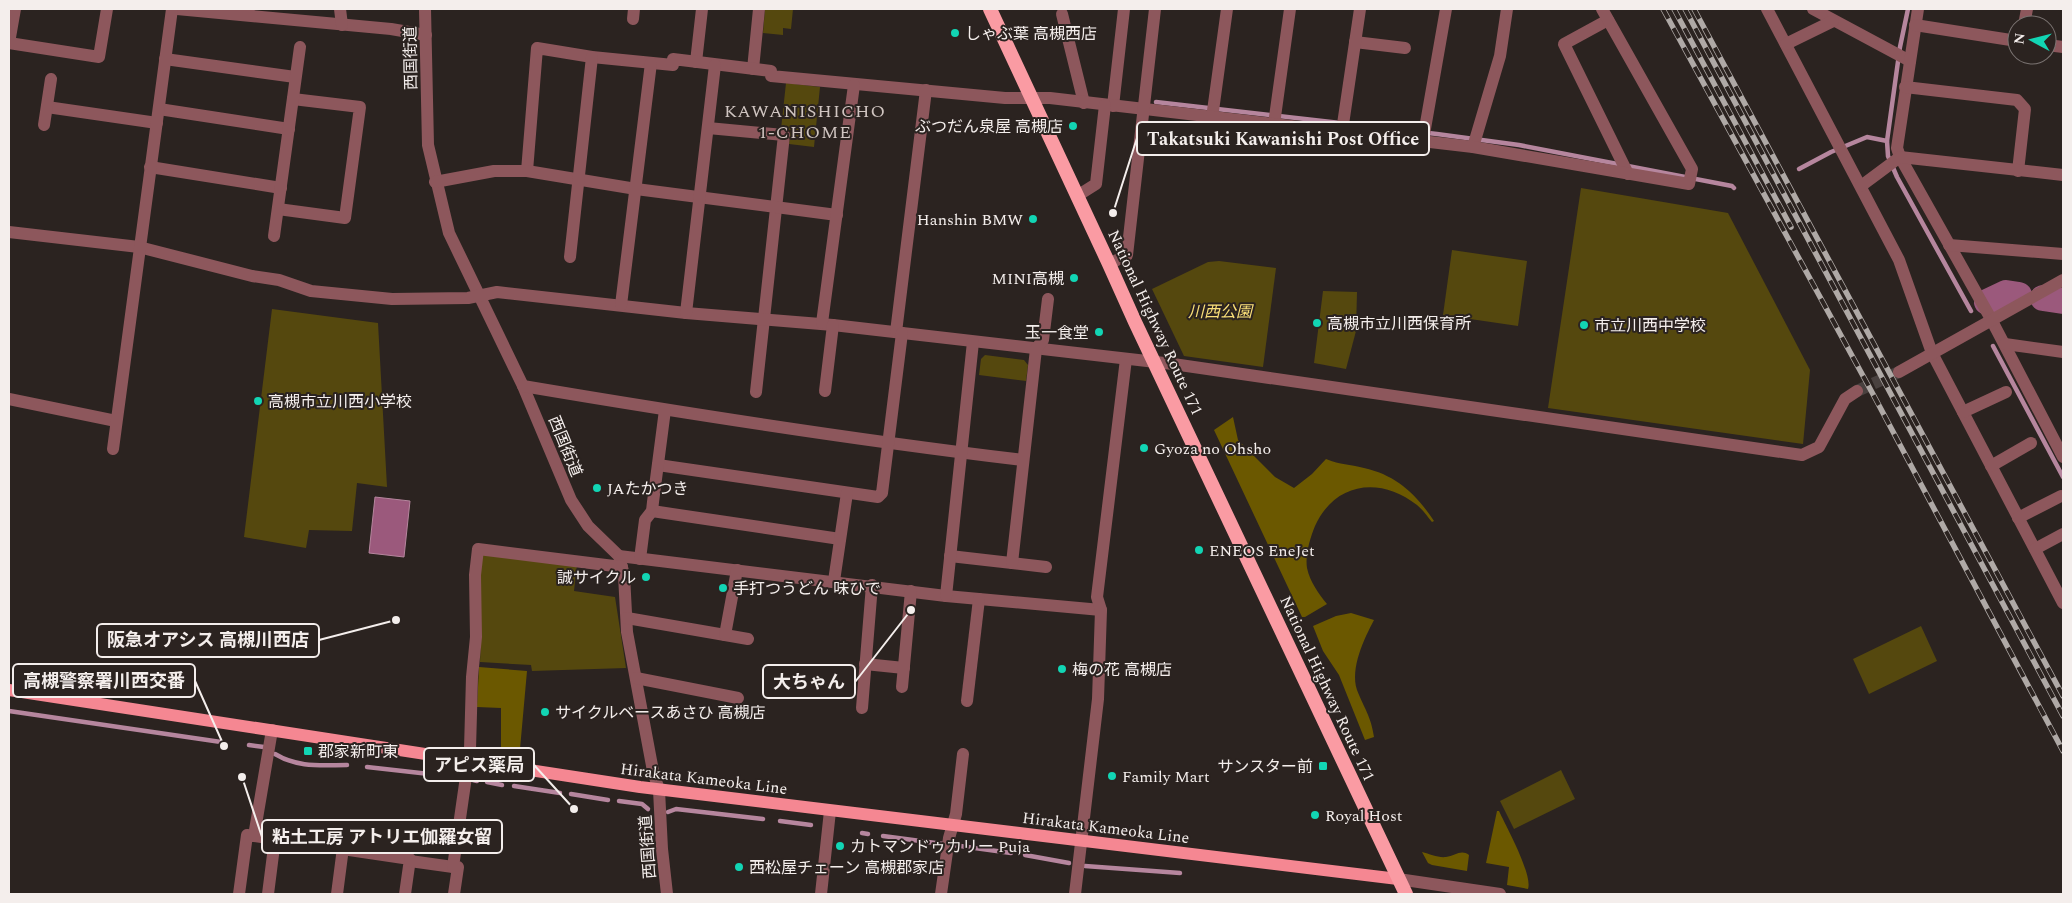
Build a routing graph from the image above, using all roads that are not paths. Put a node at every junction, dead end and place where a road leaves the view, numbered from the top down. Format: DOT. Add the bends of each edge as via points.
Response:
graph roads {
  1 [pos="16,9"];
  2 [pos="106,9"];
  3 [pos="172,9"];
  4 [pos="177,9"];
  5 [pos="340,9"];
  6 [pos="425,9"];
  7 [pos="702,9"];
  8 [pos="759,9"];
  9 [pos="990,9"];
  10 [pos="1124,9"];
  11 [pos="1155,9"];
  12 [pos="1227,9"];
  13 [pos="1290,9"];
  14 [pos="1360,9"];
  15 [pos="1446,9"];
  16 [pos="1508,9"];
  17 [pos="1767,9"];
  18 [pos="1813,9"];
  19 [pos="1918,9"];
  20 [pos="252,13"];
  21 [pos="1062,14"];
  22 [pos="1605,14"];
  23 [pos="1833,21"];
  24 [pos="342,25"];
  25 [pos="1915,25"];
  26 [pos="426,35"];
  27 [pos="2007,39"];
  28 [pos="1355,42"];
  29 [pos="1786,44"];
  30 [pos="300,47"];
  31 [pos="1405,48"];
  32 [pos="592,56"];
  33 [pos="166,59"];
  34 [pos="1910,61"];
  35 [pos="696,62"];
  36 [pos="651,63"];
  37 [pos="716,65"];
  38 [pos="753,69"];
  39 [pos="296,78"];
  40 [pos="51,79"];
  41 [pos="854,85"];
  42 [pos="1905,87"];
  43 [pos="926,90"];
  44 [pos="1031,98"];
  45 [pos="293,99"];
  46 [pos="1084,103"];
  47 [pos="1109,106"];
  48 [pos="47,107"];
  49 [pos="159,109"];
  50 [pos="1144,110"];
  51 [pos="1213,112"];
  52 [pos="157,123"];
  53 [pos="1274,124"];
  54 [pos="44,125"];
  55 [pos="708,128"];
  56 [pos="289,129"];
  57 [pos="1342,130"];
  58 [pos="1423,140"];
  59 [pos="1473,147"];
  60 [pos="1900,157"];
  61 [pos="150,167"];
  62 [pos="2018,170"];
  63 [pos="527,171"];
  64 [pos="1628,174"];
  65 [pos="2063,176"];
  66 [pos="578,179"];
  67 [pos="436,182"];
  68 [pos="1861,186"];
  69 [pos="281,188"];
  70 [pos="636,189"];
  71 [pos="1077,196"];
  72 [pos="700,198"];
  73 [pos="777,207"];
  74 [pos="278,209"];
  75 [pos="837,215"];
  76 [pos="9,232"];
  77 [pos="274,236"];
  78 [pos="1949,245"];
  79 [pos="140,247"];
  80 [pos="2063,254"];
  81 [pos="570,257"];
  82 [pos="1110,264"];
  83 [pos="2063,280"];
  84 [pos="479,296"];
  85 [pos="1048,299"];
  86 [pos="621,305"];
  87 [pos="686,312"];
  88 [pos="765,318"];
  89 [pos="1991,319"];
  90 [pos="827,324"];
  91 [pos="899,332"];
  92 [pos="973,342"];
  93 [pos="2004,344"];
  94 [pos="2063,348"];
  95 [pos="1036,349"];
  96 [pos="1932,353"];
  97 [pos="1126,359"];
  98 [pos="1154,362"];
  99 [pos="1899,372"];
  100 [pos="523,386"];
  101 [pos="825,390"];
  102 [pos="1857,391"];
  103 [pos="756,392"];
  104 [pos="2006,392"];
  105 [pos="9,399"];
  106 [pos="665,410"];
  107 [pos="1962,412"];
  108 [pos="116,421"];
  109 [pos="888,444"];
  110 [pos="2031,444"];
  111 [pos="113,449"];
  112 [pos="961,453"];
  113 [pos="2063,457"];
  114 [pos="1023,460"];
  115 [pos="658,465"];
  116 [pos="1991,466"];
  117 [pos="847,493"];
  118 [pos="2061,496"];
  119 [pos="652,511"];
  120 [pos="2018,518"];
  121 [pos="2063,534"];
  122 [pos="840,539"];
  123 [pos="2034,549"];
  124 [pos="950,556"];
  125 [pos="640,560"];
  126 [pos="620,561"];
  127 [pos="1012,564"];
  128 [pos="1046,567"];
  129 [pos="737,570"];
  130 [pos="834,581"];
  131 [pos="2058,582"];
  132 [pos="872,585"];
  133 [pos="911,591"];
  134 [pos="946,596"];
  135 [pos="979,599"];
  136 [pos="2063,603"];
  137 [pos="1101,610"];
  138 [pos="627,618"];
  139 [pos="725,635"];
  140 [pos="748,639"];
  141 [pos="865,664"];
  142 [pos="904,668"];
  143 [pos="636,678"];
  144 [pos="902,687"];
  145 [pos="9,690"];
  146 [pos="738,698"];
  147 [pos="967,701"];
  148 [pos="862,708"];
  149 [pos="272,730"];
  150 [pos="963,754"];
  151 [pos="468,760"];
  152 [pos="659,790"];
  153 [pos="830,811"];
  154 [pos="953,824"];
  155 [pos="254,836"];
  156 [pos="275,839"];
  157 [pos="1080,840"];
  158 [pos="343,848"];
  159 [pos="410,861"];
  160 [pos="453,867"];
  161 [pos="1398,879"];
  162 [pos="239,894"];
  163 [pos="268,894"];
  164 [pos="336,894"];
  165 [pos="405,894"];
  166 [pos="454,894"];
  167 [pos="667,894"];
  168 [pos="821,894"];
  169 [pos="941,894"];
  170 [pos="1075,894"];
  171 [pos="1406,894"];
  172 [pos="1500,894"];
  1 -- 2 [label="street" via="9,43 99,57"];
  3 -- 33 [label="street"];
  4 -- 20 [label="street"];
  5 -- 24 [label="street"];
  6 -- 26 [label="street, 西国街道"];
  7 -- 35 [label="street"];
  8 -- 38 [label="street"];
  9 -- 44 [label="highway, National Highway Route 171"];
  10 -- 47 [label="street"];
  11 -- 50 [label="street"];
  12 -- 51 [label="street"];
  13 -- 53 [label="street"];
  14 -- 28 [label="street"];
  15 -- 58 [label="street"];
  16 -- 59 [label="street" via="1500,56"];
  17 -- 29 [label="street"];
  18 -- 23 [label="street"];
  19 -- 25 [label="street"];
  20 -- 24 [label="street"];
  21 -- 46 [label="street"];
  22 -- 64 [label="street" via="1564,44"];
  22 -- 64 [label="street" via="1692,169 1689,184"];
  23 -- 29 [label="street"];
  23 -- 34 [label="street"];
  24 -- 26 [label="street"];
  25 -- 27 [label="street"];
  25 -- 34 [label="street"];
  26 -- 67 [label="street, 西国街道" via="428,145"];
  28 -- 31 [label="street"];
  28 -- 57 [label="street"];
  29 -- 68 [label="street"];
  30 -- 39 [label="street"];
  32 -- 36 [label="street"];
  32 -- 63 [label="street" via="537,48"];
  32 -- 66 [label="street"];
  33 -- 39 [label="street"];
  33 -- 49 [label="street"];
  34 -- 42 [label="street"];
  35 -- 36 [label="street" via="674,59 673,65"];
  35 -- 37 [label="street"];
  36 -- 70 [label="street"];
  37 -- 38 [label="street"];
  37 -- 55 [label="street"];
  38 -- 41 [label="street" via="772,71 771,76"];
  39 -- 45 [label="street"];
  40 -- 48 [label="street"];
  41 -- 43 [label="street"];
  41 -- 75 [label="street"];
  42 -- 60 [label="street" via="1898,148"];
  42 -- 62 [label="street" via="2017,100 2025,109"];
  43 -- 44 [label="street"];
  43 -- 91 [label="street"];
  44 -- 46 [label="street"];
  44 -- 71 [label="highway, National Highway Route 171"];
  45 -- 56 [label="street"];
  45 -- 74 [label="street" via="360,107 344,218"];
  46 -- 47 [label="street"];
  47 -- 50 [label="street"];
  47 -- 71 [label="street" via="1096,184"];
  48 -- 52 [label="street"];
  48 -- 54 [label="street"];
  49 -- 52 [label="street"];
  49 -- 56 [label="street"];
  50 -- 51 [label="street"];
  50 -- 82 [label="street" via="1127,255"];
  51 -- 53 [label="street"];
  52 -- 61 [label="street"];
  53 -- 57 [label="street"];
  55 -- 72 [label="street"];
  55 -- 73 [label="street" via="784,135"];
  56 -- 69 [label="street"];
  57 -- 58 [label="street"];
  58 -- 59 [label="street"];
  59 -- 64 [label="street"];
  60 -- 62 [label="street"];
  60 -- 68 [label="street"];
  60 -- 78 [label="street"];
  61 -- 69 [label="street"];
  61 -- 79 [label="street"];
  62 -- 65 [label="street"];
  63 -- 66 [label="street"];
  63 -- 67 [label="street" via="494,170"];
  66 -- 70 [label="street"];
  66 -- 81 [label="street"];
  67 -- 84 [label="street, 西国街道" via="449,233"];
  68 -- 96 [label="street" via="1899,260"];
  69 -- 74 [label="street"];
  70 -- 72 [label="street"];
  70 -- 86 [label="street"];
  71 -- 82 [label="highway, National Highway Route 171"];
  72 -- 73 [label="street"];
  72 -- 87 [label="street"];
  73 -- 75 [label="street"];
  73 -- 88 [label="street"];
  74 -- 77 [label="street"];
  75 -- 90 [label="street"];
  76 -- 79 [label="street"];
  78 -- 80 [label="street"];
  78 -- 89 [label="street"];
  79 -- 84 [label="street" via="279,280 311,291 392,299"];
  79 -- 108 [label="street"];
  82 -- 98 [label="highway, National Highway Route 171"];
  83 -- 89 [label="street"];
  84 -- 86 [label="street" via="496,292"];
  84 -- 100 [label="street, 西国街道"];
  85 -- 95 [label="street" via="1042,340"];
  86 -- 87 [label="street"];
  87 -- 88 [label="street"];
  88 -- 90 [label="street"];
  88 -- 103 [label="street"];
  89 -- 93 [label="street"];
  89 -- 96 [label="street"];
  90 -- 91 [label="street"];
  90 -- 101 [label="street"];
  91 -- 92 [label="street"];
  91 -- 109 [label="street"];
  92 -- 95 [label="street"];
  92 -- 112 [label="street"];
  93 -- 94 [label="street"];
  93 -- 113 [label="street"];
  95 -- 97 [label="street"];
  95 -- 114 [label="street"];
  96 -- 99 [label="street"];
  96 -- 107 [label="street"];
  97 -- 98 [label="street"];
  97 -- 137 [label="street" via="1098,597"];
  98 -- 102 [label="street" via="1802,455 1819,447 1845,399"];
  98 -- 161 [label="highway, National Highway Route 171"];
  100 -- 106 [label="street"];
  100 -- 126 [label="street, 西国街道" via="571,500 588,526"];
  104 -- 107 [label="street"];
  105 -- 108 [label="street"];
  106 -- 109 [label="street"];
  106 -- 115 [label="street"];
  107 -- 116 [label="street"];
  108 -- 111 [label="street"];
  109 -- 112 [label="street"];
  109 -- 117 [label="street" via="882,494 878,497"];
  110 -- 116 [label="street"];
  112 -- 114 [label="street"];
  112 -- 124 [label="street"];
  114 -- 127 [label="street"];
  115 -- 117 [label="street"];
  115 -- 119 [label="street"];
  116 -- 120 [label="street"];
  117 -- 122 [label="street"];
  118 -- 120 [label="street"];
  119 -- 122 [label="street"];
  119 -- 125 [label="street" via="645,520"];
  120 -- 123 [label="street"];
  121 -- 123 [label="street"];
  122 -- 130 [label="street"];
  123 -- 131 [label="street"];
  124 -- 127 [label="street"];
  124 -- 134 [label="street"];
  125 -- 126 [label="street"];
  125 -- 129 [label="street"];
  126 -- 138 [label="street, 西国街道"];
  126 -- 151 [label="street" via="478,549"];
  127 -- 128 [label="street"];
  129 -- 130 [label="street"];
  129 -- 139 [label="street"];
  130 -- 132 [label="street"];
  131 -- 136 [label="street"];
  132 -- 133 [label="street"];
  132 -- 141 [label="street"];
  133 -- 134 [label="street"];
  133 -- 142 [label="street"];
  134 -- 135 [label="street"];
  135 -- 137 [label="street"];
  135 -- 147 [label="street"];
  137 -- 157 [label="street" via="1098,699"];
  138 -- 139 [label="street"];
  138 -- 143 [label="street, 西国街道"];
  139 -- 140 [label="street"];
  141 -- 142 [label="street"];
  141 -- 148 [label="street"];
  142 -- 144 [label="street"];
  143 -- 146 [label="street"];
  143 -- 152 [label="street, 西国街道"];
  145 -- 149 [label="main road, Hirakata Kameoka Line"];
  149 -- 151 [label="main road, Hirakata Kameoka Line"];
  149 -- 155 [label="street"];
  150 -- 154 [label="street"];
  151 -- 152 [label="main road, Hirakata Kameoka Line"];
  151 -- 160 [label="street"];
  152 -- 153 [label="main road, Hirakata Kameoka Line"];
  152 -- 167 [label="street, 西国街道"];
  153 -- 154 [label="main road, Hirakata Kameoka Line"];
  153 -- 168 [label="street"];
  154 -- 157 [label="main road, Hirakata Kameoka Line"];
  154 -- 169 [label="street"];
  155 -- 156 [label="street"];
  155 -- 162 [label="street" via="247,835"];
  156 -- 158 [label="street"];
  156 -- 163 [label="street"];
  157 -- 161 [label="main road, Hirakata Kameoka Line"];
  157 -- 170 [label="street"];
  158 -- 159 [label="street"];
  158 -- 164 [label="street"];
  159 -- 160 [label="street"];
  159 -- 165 [label="street"];
  160 -- 166 [label="street" via="458,867"];
  161 -- 171 [label="highway, National Highway Route 171"];
  161 -- 172 [label="street"];
}
